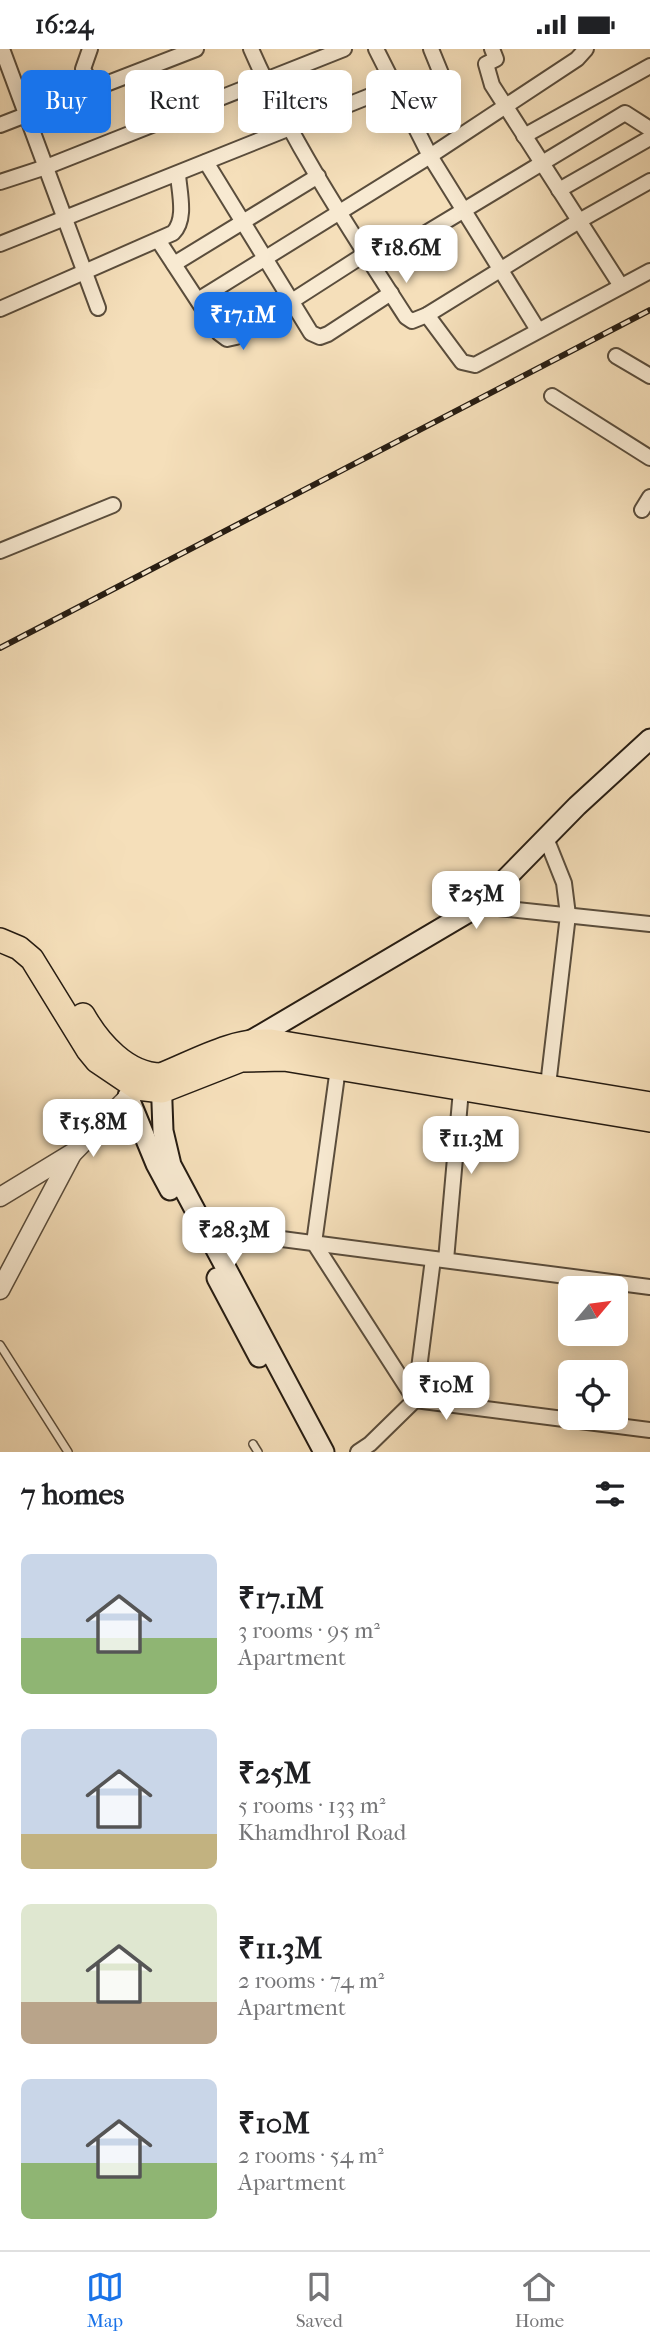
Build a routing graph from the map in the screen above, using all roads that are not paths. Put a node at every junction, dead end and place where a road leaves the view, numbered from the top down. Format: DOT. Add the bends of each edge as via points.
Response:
graph roads {
  1 [pos="2,49"];
  2 [pos="90,49"];
  3 [pos="196,49"];
  4 [pos="251,49"];
  5 [pos="344,49"];
  6 [pos="376,49"];
  7 [pos="431,49"];
  8 [pos="492,49"];
  9 [pos="586,49"];
  10 [pos="650,66"];
  11 [pos="84,70"];
  12 [pos="260,70"];
  13 [pos="292,70"];
  14 [pos="387,70"];
  15 [pos="440,70"];
  16 [pos="111,82"];
  17 [pos="238,92"];
  18 [pos="21,99"];
  19 [pos="506,108"];
  20 [pos="21,117"];
  21 [pos="0,125"];
  22 [pos="650,129"];
  23 [pos="34,133"];
  24 [pos="276,133"];
  25 [pos="294,133"];
  26 [pos="418,133"];
  27 [pos="524,136"];
  28 [pos="650,138"];
  29 [pos="430,156"];
  30 [pos="206,162"];
  31 [pos="542,163"];
  32 [pos="46,167"];
  33 [pos="178,174"];
  34 [pos="318,176"];
  35 [pos="650,180"];
  36 [pos="0,183"];
  37 [pos="559,190"];
  38 [pos="464,210"];
  39 [pos="338,211"];
  40 [pos="65,219"];
  41 [pos="579,221"];
  42 [pos="243,222"];
  43 [pos="158,240"];
  44 [pos="0,244"];
  45 [pos="265,258"];
  46 [pos="369,260"];
  47 [pos="174,264"];
  48 [pos="500,270"];
  49 [pos="650,271"];
  50 [pos="85,272"];
  51 [pos="621,286"];
  52 [pos="391,293"];
  53 [pos="198,300"];
  54 [pos="292,301"];
  55 [pos="98,308"];
  56 [pos="0,309"];
  57 [pos="427,314"];
  58 [pos="538,330"];
  59 [pos="616,356"];
  60 [pos="650,376"];
  61 [pos="552,396"];
  62 [pos="650,458"];
  63 [pos="650,497"];
  64 [pos="113,505"];
  65 [pos="642,510"];
  66 [pos="0,551"];
  67 [pos="650,739"];
  68 [pos="546,838"];
  69 [pos="479,906"];
  70 [pos="568,915"];
  71 [pos="650,924"];
  72 [pos="0,928"];
  73 [pos="0,940"];
  74 [pos="247,1050"];
  75 [pos="338,1067"];
  76 [pos="147,1085"];
  77 [pos="461,1090"];
  78 [pos="547,1095"];
  79 [pos="650,1104"];
  80 [pos="650,1120"];
  81 [pos="74,1151"];
  82 [pos="0,1197"];
  83 [pos="205,1229"];
  84 [pos="314,1243"];
  85 [pos="439,1259"];
  86 [pos="650,1287"];
  87 [pos="0,1290"];
  88 [pos="0,1345"];
  89 [pos="415,1400"];
  90 [pos="650,1430"];
  91 [pos="253,1444"];
  92 [pos="68,1452"];
  93 [pos="258,1452"];
  94 [pos="313,1452"];
  95 [pos="324,1452"];
  96 [pos="358,1452"];
  1 -- 18 [label="street"];
  2 -- 11 [label="street"];
  3 -- 16 [label="street"];
  4 -- 12 [label="street"];
  5 -- 13 [label="street"];
  6 -- 14 [label="street"];
  7 -- 15 [label="street"];
  8 -- 19 [label="street" via="496,59 486,64"];
  9 -- 19 [label="street"];
  10 -- 27 [label="street"];
  17 -- 32 [label="street"];
  19 -- 27 [label="street"];
  19 -- 29 [label="street"];
  20 -- 21 [label="street"];
  22 -- 31 [label="street" via="625,113"];
  23 -- 32 [label="street"];
  24 -- 30 [label="street"];
  25 -- 34 [label="street"];
  26 -- 29 [label="street"];
  27 -- 31 [label="street"];
  28 -- 37 [label="street"];
  29 -- 38 [label="street"];
  29 -- 39 [label="street"];
  30 -- 33 [label="street"];
  30 -- 42 [label="street"];
  31 -- 37 [label="street"];
  31 -- 38 [label="street"];
  32 -- 36 [label="street"];
  32 -- 40 [label="street"];
  33 -- 40 [label="street"];
  33 -- 43 [label="street" via="181,218 173,233"];
  34 -- 39 [label="street"];
  34 -- 42 [label="street"];
  35 -- 41 [label="street"];
  37 -- 41 [label="street"];
  38 -- 46 [label="street"];
  38 -- 48 [label="street"];
  39 -- 45 [label="street"];
  39 -- 46 [label="street"];
  40 -- 44 [label="street"];
  40 -- 50 [label="street"];
  41 -- 48 [label="street"];
  41 -- 51 [label="street"];
  42 -- 45 [label="street"];
  42 -- 47 [label="street"];
  43 -- 47 [label="street"];
  43 -- 50 [label="street"];
  45 -- 53 [label="street"];
  45 -- 54 [label="street"];
  46 -- 52 [label="street"];
  46 -- 54 [label="street"];
  47 -- 53 [label="street"];
  48 -- 57 [label="street"];
  48 -- 58 [label="street"];
  49 -- 51 [label="street"];
  50 -- 55 [label="street"];
  50 -- 56 [label="street"];
  51 -- 58 [label="street"];
  52 -- 54 [label="street" via="320,337 311,333"];
  52 -- 57 [label="street" via="412,321"];
  53 -- 54 [label="street" via="227,339"];
  57 -- 58 [label="street" via="469,365"];
  59 -- 60 [label="street"];
  61 -- 62 [label="street"];
  63 -- 65 [label="street"];
  64 -- 66 [label="street"];
  67 -- 68 [label="main road"];
  68 -- 69 [label="main road"];
  68 -- 70 [label="street" via="564,883"];
  69 -- 70 [label="street"];
  69 -- 74 [label="main road"];
  70 -- 71 [label="street"];
  70 -- 78 [label="street"];
  72 -- 76 [label="main road" via="40,945 90,1029"];
  73 -- 76 [label="main road" via="32,959 97,1061"];
  74 -- 75 [label="main road"];
  74 -- 76 [label="main road" via="236,1044"];
  74 -- 78 [label="main road" via="271,1041"];
  75 -- 77 [label="main road"];
  75 -- 84 [label="street"];
  76 -- 81 [label="street"];
  76 -- 83 [label="main road" via="171,1165"];
  76 -- 94 [label="main road" via="156,1164"];
  77 -- 78 [label="main road"];
  77 -- 85 [label="street"];
  78 -- 79 [label="main road"];
  78 -- 80 [label="main road"];
  81 -- 82 [label="street"];
  81 -- 87 [label="street"];
  83 -- 84 [label="street"];
  83 -- 95 [label="main road"];
  84 -- 85 [label="street"];
  84 -- 89 [label="street"];
  85 -- 86 [label="street"];
  85 -- 89 [label="street"];
  88 -- 92 [label="lane"];
  89 -- 90 [label="street"];
  89 -- 96 [label="street"];
  91 -- 93 [label="lane"];
}
